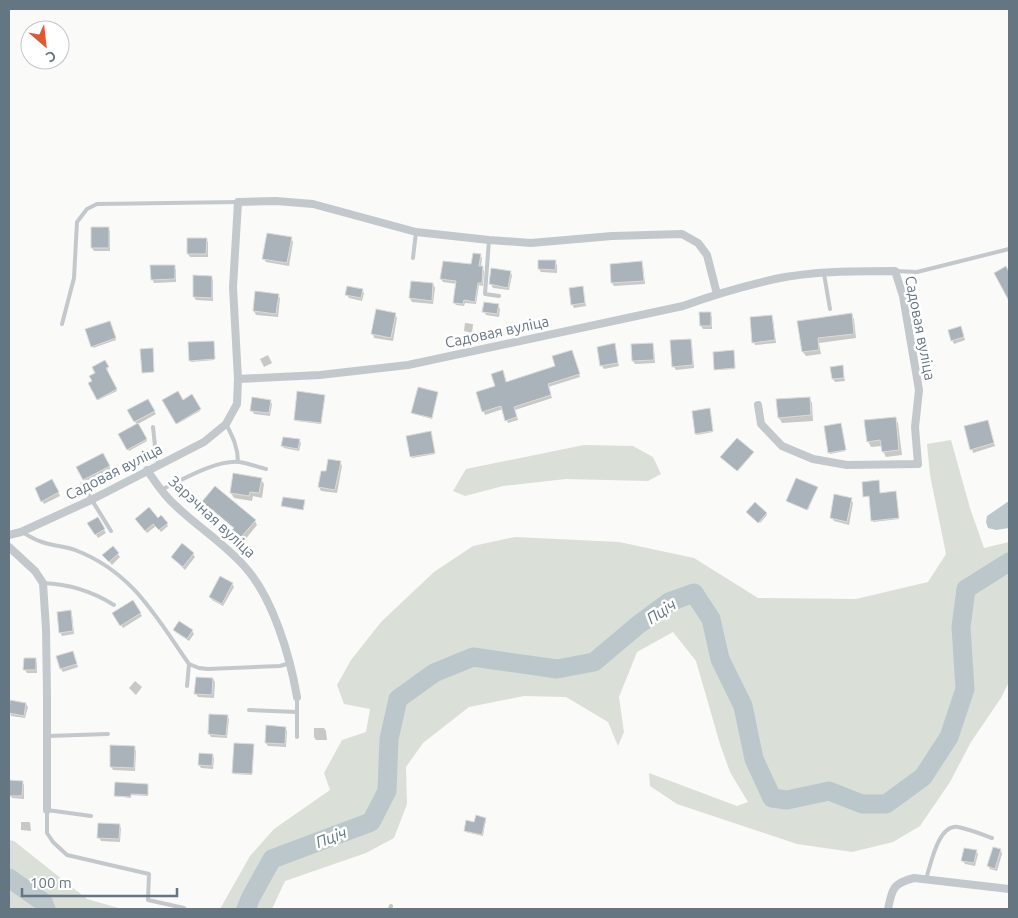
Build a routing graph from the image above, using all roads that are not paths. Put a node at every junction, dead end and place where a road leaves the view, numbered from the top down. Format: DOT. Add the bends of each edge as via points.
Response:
graph roads {
  1 [pos="238,202"];
  2 [pos="416,232"];
  3 [pos="489,240"];
  4 [pos="1009,249"];
  5 [pos="413,258"];
  6 [pos="895,271"];
  7 [pos="824,274"];
  8 [pos="717,294"];
  9 [pos="499,296"];
  10 [pos="830,309"];
  11 [pos="62,324"];
  12 [pos="238,379"];
  13 [pos="758,405"];
  14 [pos="226,424"];
  15 [pos="153,427"];
  16 [pos="238,462"];
  17 [pos="159,464"];
  18 [pos="266,469"];
  19 [pos="147,470"];
  20 [pos="82,484"];
  21 [pos="161,490"];
  22 [pos="91,500"];
  23 [pos="111,531"];
  24 [pos="21,532"];
  25 [pos="9,535"];
  26 [pos="9,547"];
  27 [pos="43,582"];
  28 [pos="114,605"];
  29 [pos="189,664"];
  30 [pos="290,664"];
  31 [pos="187,686"];
  32 [pos="297,697"];
  33 [pos="249,710"];
  34 [pos="297,712"];
  35 [pos="108,734"];
  36 [pos="47,736"];
  37 [pos="297,737"];
  38 [pos="47,810"];
  39 [pos="91,816"];
  40 [pos="992,838"];
  41 [pos="926,879"];
  42 [pos="1009,889"];
  43 [pos="184,908"];
  44 [pos="888,909"];
  1 -- 2 [label="street" via="313,204"];
  1 -- 11 [label="lane" via="98,204 87,208 77,222 74,278"];
  1 -- 12 [label="street" via="233,287"];
  2 -- 3 [label="street"];
  2 -- 5 [label="lane"];
  3 -- 8 [label="street" via="531,243 682,234 698,243 707,255"];
  3 -- 9 [label="lane" via="485,294"];
  4 -- 6 [label="lane" via="917,272"];
  6 -- 7 [label="street, Садовая вуліца"];
  6 -- 13 [label="street, Садовая вуліца" via="903,296 919,390 915,427 918,464 847,465 813,459 782,446 761,424"];
  7 -- 8 [label="street, Садовая вуліца" via="777,278"];
  7 -- 10 [label="lane"];
  8 -- 12 [label="street, Садовая вуліца" via="683,306 408,365 320,375"];
  12 -- 14 [label="street, Садовая вуліца" via="236,404"];
  14 -- 16 [label="lane" via="234,438"];
  14 -- 17 [label="street, Садовая вуліца" via="204,442"];
  15 -- 17 [label="lane"];
  16 -- 18 [label="lane"];
  16 -- 21 [label="lane" via="202,471"];
  17 -- 19 [label="street, Садовая вуліца"];
  19 -- 21 [label="street, Зарэчная вуліца"];
  19 -- 22 [label="street, Садовая вуліца"];
  20 -- 22 [label="lane"];
  21 -- 30 [label="street, Зарэчная вуліца" via="175,506 236,557 254,578 266,599"];
  22 -- 23 [label="lane"];
  22 -- 24 [label="street, Садовая вуліца"];
  24 -- 25 [label="street, Садовая вуліца"];
  24 -- 29 [label="lane" via="42,542 75,550 120,576 153,611"];
  26 -- 27 [label="street"];
  27 -- 28 [label="lane" via="82,589"];
  27 -- 36 [label="street"];
  29 -- 30 [label="lane" via="208,669"];
  29 -- 31 [label="lane"];
  30 -- 32 [label="street, Зарэчная вуліца"];
  32 -- 34 [label="lane"];
  33 -- 34 [label="lane"];
  34 -- 37 [label="lane"];
  35 -- 36 [label="lane"];
  36 -- 38 [label="street"];
  38 -- 39 [label="lane"];
  38 -- 43 [label="lane" via="47,833 66,855 149,874 148,900"];
  40 -- 41 [label="lane" via="952,827 938,841"];
  41 -- 42 [label="street"];
  41 -- 44 [label="street" via="902,881 894,886"];
}
